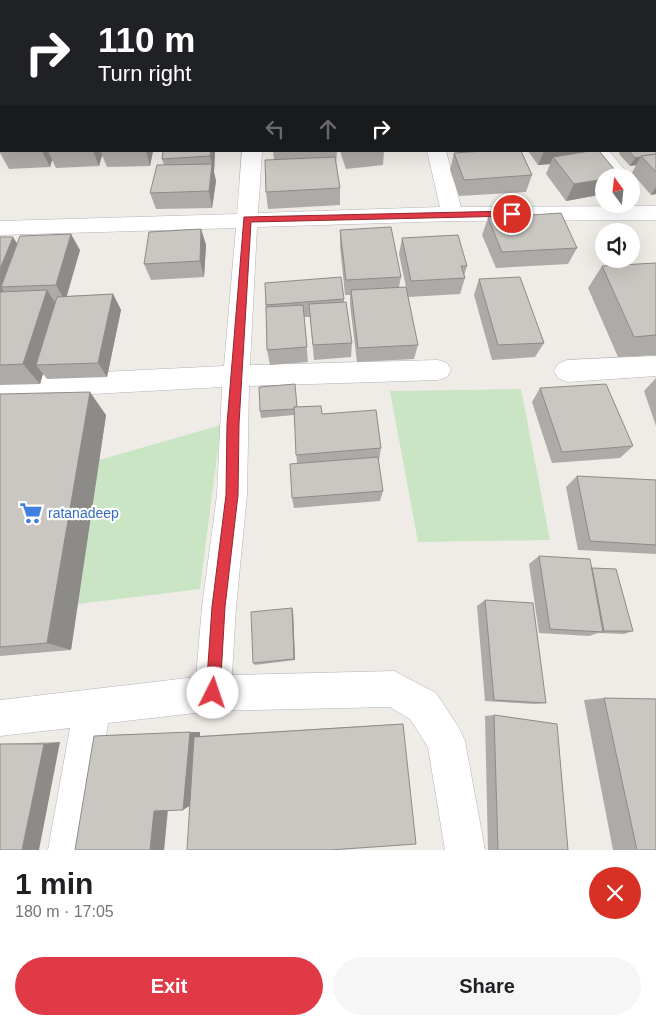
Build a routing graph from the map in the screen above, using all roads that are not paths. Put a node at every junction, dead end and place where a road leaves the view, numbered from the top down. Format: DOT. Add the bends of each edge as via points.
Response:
graph roads {
  1 [pos="252,152"];
  2 [pos="436,152"];
  3 [pos="600,152"];
  4 [pos="613,168"];
  5 [pos="640,199"];
  6 [pos="452,214"];
  7 [pos="654,214"];
  8 [pos="247,219"];
  9 [pos="0,228"];
  10 [pos="656,366"];
  11 [pos="438,370"];
  12 [pos="566,371"];
  13 [pos="236,376"];
  14 [pos="0,388"];
  15 [pos="213,693"];
  16 [pos="92,708"];
  17 [pos="0,718"];
  18 [pos="68,850"];
  19 [pos="465,850"];
  1 -- 8 [label="street"];
  2 -- 6 [label="street"];
  3 -- 4 [label="street"];
  5 -- 7 [label="street"];
  6 -- 7 [label="street"];
  6 -- 8 [label="street"];
  8 -- 9 [label="street"];
  8 -- 13 [label="street"];
  10 -- 12 [label="street"];
  11 -- 13 [label="street"];
  13 -- 14 [label="street"];
  13 -- 15 [label="street" via="232,495 218,607"];
  15 -- 16 [label="street"];
  15 -- 19 [label="street" via="394,689 424,706 446,741"];
  16 -- 17 [label="street"];
  16 -- 18 [label="street"];
}
